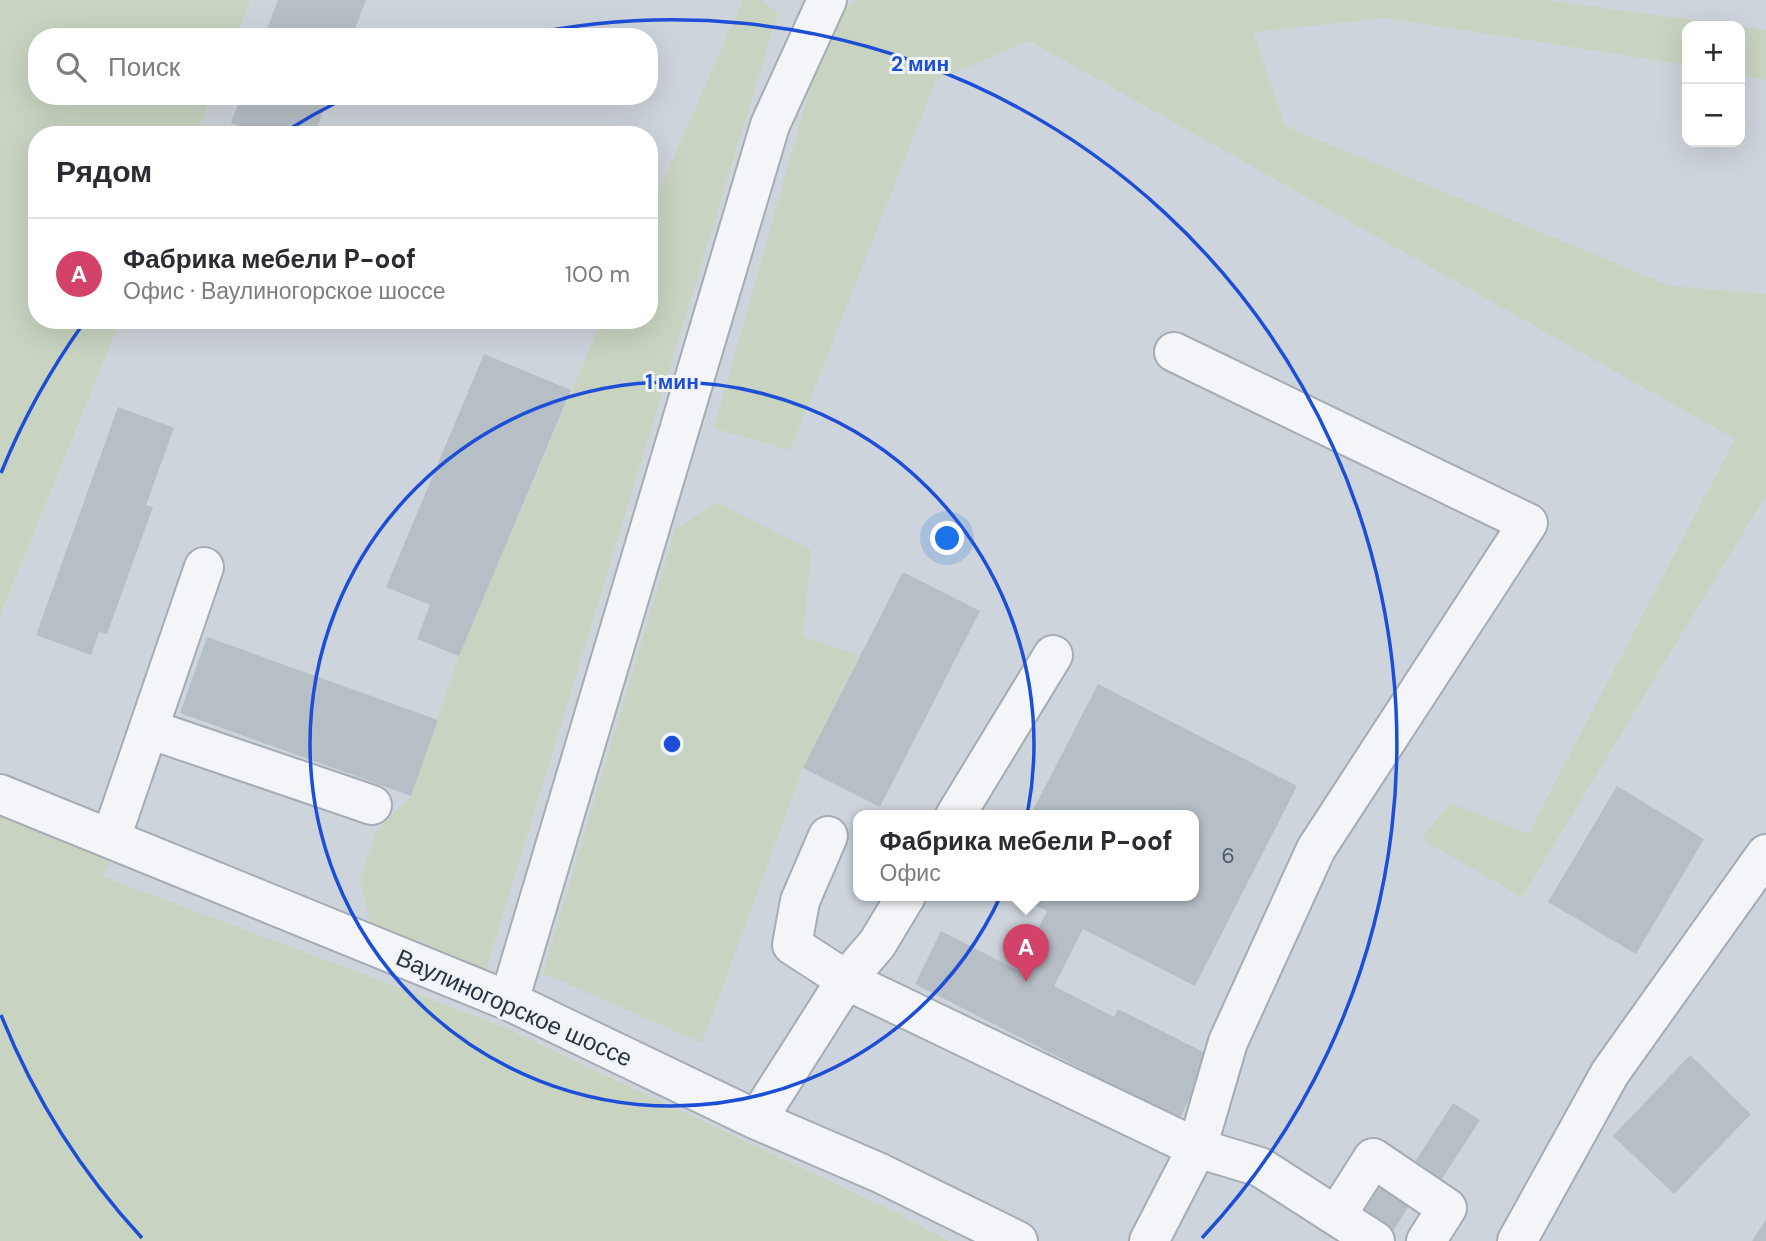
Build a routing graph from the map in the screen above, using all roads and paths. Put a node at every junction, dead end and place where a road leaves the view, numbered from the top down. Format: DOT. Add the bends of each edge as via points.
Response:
graph roads {
  1 [pos="822,2"];
  2 [pos="1174,352"];
  3 [pos="204,566"];
  4 [pos="1053,655"];
  5 [pos="149,729"];
  6 [pos="0,794"];
  7 [pos="372,805"];
  8 [pos="959,810"];
  9 [pos="828,836"];
  10 [pos="111,838"];
  11 [pos="1766,854"];
  12 [pos="903,901"];
  13 [pos="846,980"];
  14 [pos="509,1001"];
  15 [pos="757,1120"];
  16 [pos="1197,1148"];
  17 [pos="1336,1216"];
  18 [pos="1018,1241"];
  19 [pos="1149,1241"];
  20 [pos="1375,1241"];
  21 [pos="1426,1241"];
  22 [pos="1517,1241"];
  1 -- 14 [label="street" via="770,125"];
  2 -- 16 [label="street" via="1528,523 1316,849 1228,1042"];
  3 -- 5 [label="street"];
  4 -- 8 [label="street"];
  5 -- 7 [label="street"];
  5 -- 10 [label="street"];
  6 -- 10 [label="street, Ваулиногорское шоссе"];
  9 -- 13 [label="street" via="800,901 792,945"];
  10 -- 14 [label="street, Ваулиногорское шоссе"];
  11 -- 22 [label="street" via="1610,1073"];
  12 -- 13 [label="street" via="877,944"];
  13 -- 15 [label="street"];
  13 -- 16 [label="street"];
  14 -- 15 [label="street, Ваулиногорское шоссе"];
  15 -- 18 [label="street, Ваулиногорское шоссе" via="880,1173"];
  16 -- 17 [label="street" via="1260,1167"];
  16 -- 19 [label="street"];
  17 -- 20 [label="street"];
  17 -- 21 [label="street" via="1373,1158 1447,1208"];
}
